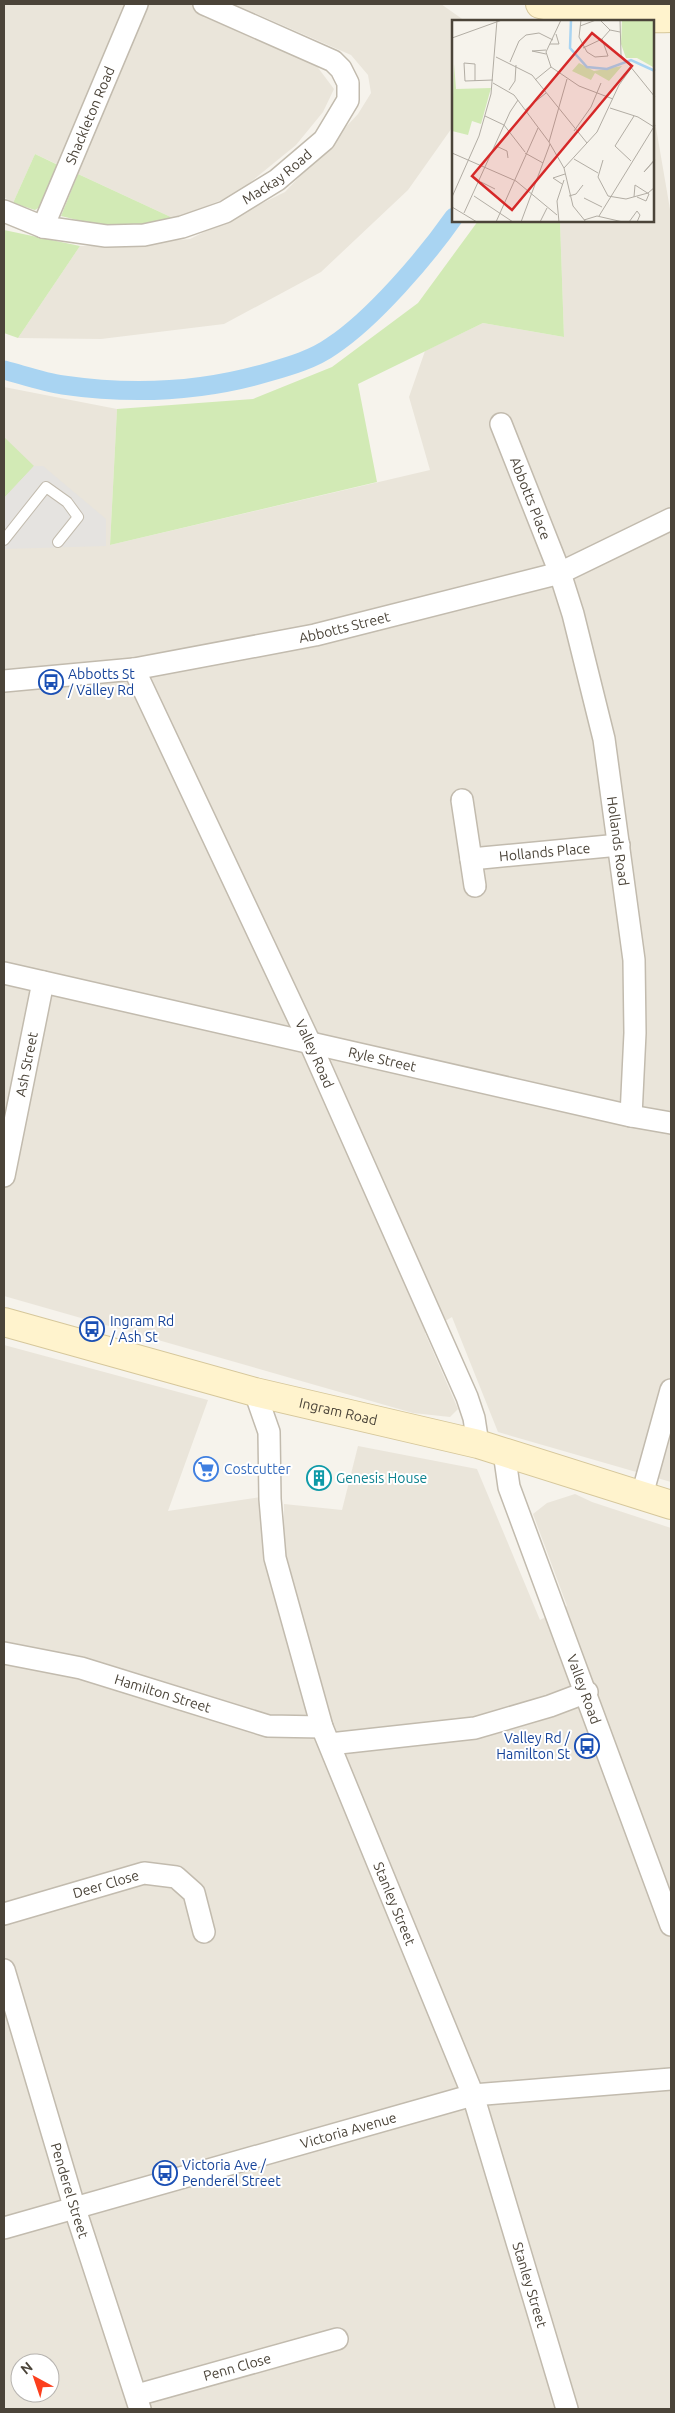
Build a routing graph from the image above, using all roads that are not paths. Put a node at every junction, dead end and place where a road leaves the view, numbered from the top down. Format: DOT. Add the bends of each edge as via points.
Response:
graph roads {
  1 [pos="137,4"];
  2 [pos="204,4"];
  3 [pos="540,4"];
  4 [pos="671,18"];
  5 [pos="4,211"];
  6 [pos="43,226"];
  7 [pos="501,424"];
  8 [pos="671,519"];
  9 [pos="4,540"];
  10 [pos="58,542"];
  11 [pos="560,572"];
  12 [pos="134,669"];
  13 [pos="4,681"];
  14 [pos="462,800"];
  15 [pos="619,845"];
  16 [pos="471,859"];
  17 [pos="475,886"];
  18 [pos="4,973"];
  19 [pos="43,982"];
  20 [pos="310,1043"];
  21 [pos="631,1116"];
  22 [pos="671,1123"];
  23 [pos="4,1176"];
  24 [pos="4,1322"];
  25 [pos="671,1390"];
  26 [pos="255,1392"];
  27 [pos="478,1444"];
  28 [pos="504,1452"];
  29 [pos="642,1495"];
  30 [pos="671,1505"];
  31 [pos="4,1653"];
  32 [pos="587,1692"];
  33 [pos="326,1736"];
  34 [pos="4,1914"];
  35 [pos="671,1925"];
  36 [pos="204,1932"];
  37 [pos="4,1970"];
  38 [pos="671,2079"];
  39 [pos="473,2095"];
  40 [pos="74,2206"];
  41 [pos="4,2228"];
  42 [pos="337,2339"];
  43 [pos="138,2402"];
  44 [pos="567,2409"];
  1 -- 6 [label="street, Shackleton Road"];
  2 -- 6 [label="street, Mackay Road" via="333,61 341,69 348,83 348,100 324,140 277,180 225,212 182,228 144,235 106,236"];
  3 -- 4 [label="street" via="600,16 638,20"];
  5 -- 6 [label="street, Mackay Road"];
  7 -- 11 [label="street, Abbotts Place"];
  8 -- 11 [label="street, Abbotts Street"];
  9 -- 10 [label="lane" via="46,487 67,502 78,518"];
  11 -- 12 [label="street, Abbotts Street" via="315,635"];
  11 -- 15 [label="street, Hollands Road" via="604,739"];
  12 -- 13 [label="street, Abbotts Street"];
  12 -- 20 [label="street, Valley Road"];
  14 -- 16 [label="street"];
  15 -- 16 [label="street, Hollands Place"];
  15 -- 21 [label="street, Hollands Road" via="634,960"];
  16 -- 17 [label="street"];
  18 -- 19 [label="street, Ryle Street"];
  19 -- 20 [label="street, Ryle Street"];
  19 -- 23 [label="street, Ash Street"];
  20 -- 21 [label="street, Ryle Street"];
  20 -- 27 [label="street, Valley Road" via="467,1397"];
  21 -- 22 [label="street, Ryle Street"];
  24 -- 26 [label="street, Ingram Road"];
  25 -- 29 [label="street"];
  26 -- 27 [label="street, Ingram Road"];
  26 -- 33 [label="street, Stanley Street" via="269,1432 275,1558"];
  27 -- 28 [label="street, Ingram Road"];
  28 -- 29 [label="street, Ingram Road"];
  28 -- 32 [label="street, Valley Road" via="509,1487"];
  29 -- 30 [label="street, Ingram Road"];
  31 -- 33 [label="street, Hamilton Street" via="81,1668 268,1726"];
  32 -- 33 [label="street, Hamilton Street" via="475,1728"];
  32 -- 35 [label="street, Valley Road"];
  33 -- 39 [label="street, Stanley Street"];
  34 -- 36 [label="street, Deer Close" via="144,1873 176,1877 194,1893"];
  37 -- 40 [label="street, Penderel Street"];
  38 -- 39 [label="street, Victoria Avenue"];
  39 -- 40 [label="street, Victoria Avenue"];
  39 -- 44 [label="street, Stanley Street"];
  40 -- 41 [label="street, Victoria Avenue"];
  40 -- 43 [label="street, Penderel Street"];
  42 -- 43 [label="street, Penn Close"];
}
